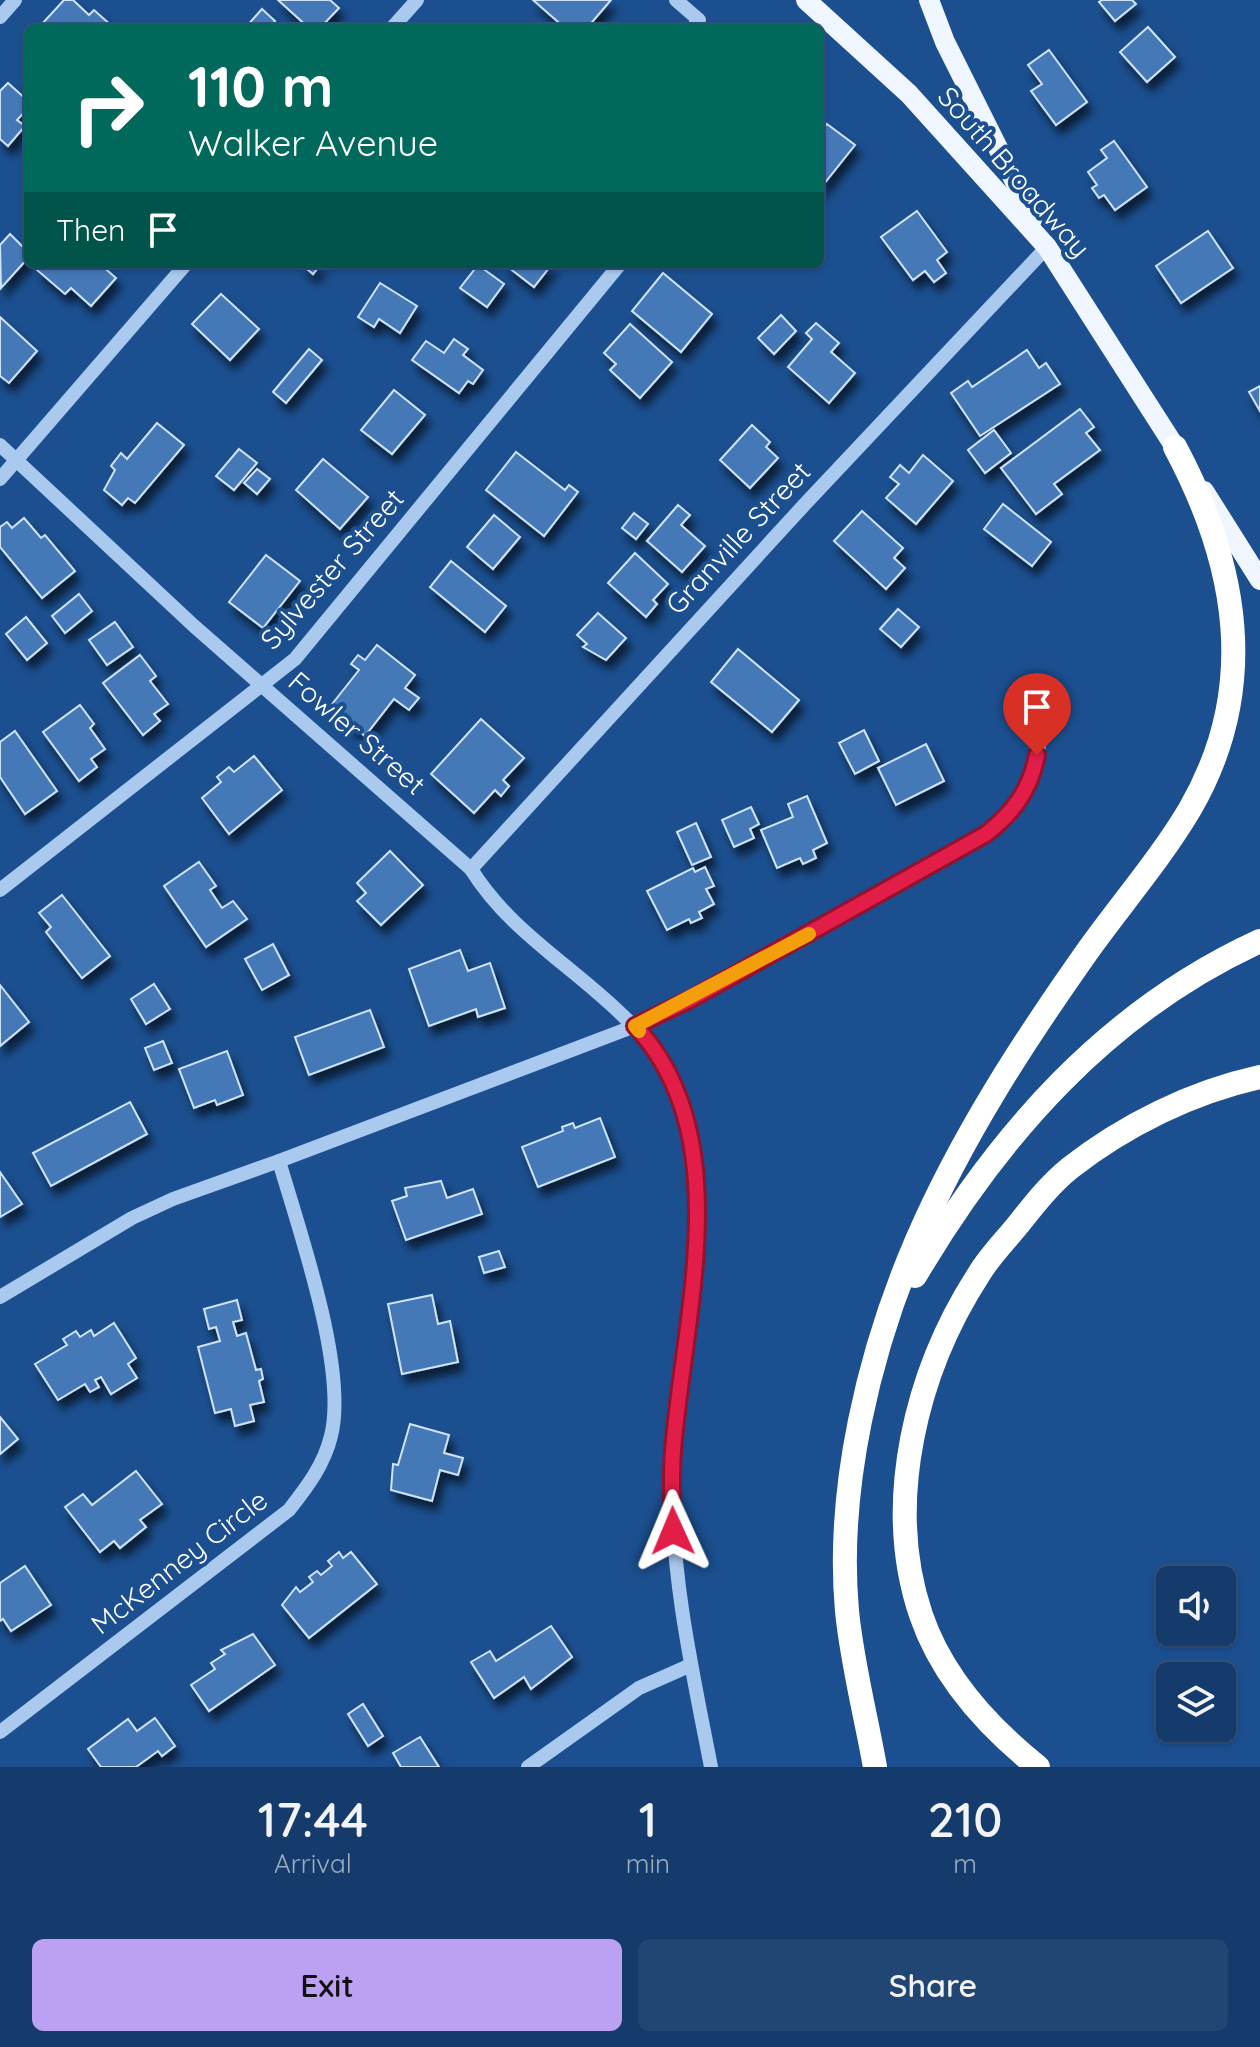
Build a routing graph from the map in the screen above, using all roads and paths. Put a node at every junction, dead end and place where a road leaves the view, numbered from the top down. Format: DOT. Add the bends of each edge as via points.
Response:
graph roads {
  1 [pos="15,0"];
  2 [pos="417,0"];
  3 [pos="676,0"];
  4 [pos="806,0"];
  5 [pos="929,0"];
  6 [pos="0,17"];
  7 [pos="820,22"];
  8 [pos="396,24"];
  9 [pos="696,24"];
  10 [pos="824,25"];
  11 [pos="1047,247"];
  12 [pos="183,268"];
  13 [pos="617,268"];
  14 [pos="0,445"];
  15 [pos="1175,447"];
  16 [pos="16,460"];
  17 [pos="0,479"];
  18 [pos="1260,580"];
  19 [pos="263,685"];
  20 [pos="1042,731"];
  21 [pos="471,869"];
  22 [pos="0,890"];
  23 [pos="1260,941"];
  24 [pos="635,1026"];
  25 [pos="1260,1077"];
  26 [pos="279,1161"];
  27 [pos="0,1297"];
  28 [pos="883,1340"];
  29 [pos="691,1665"];
  30 [pos="0,1732"];
  31 [pos="528,1767"];
  32 [pos="711,1767"];
  33 [pos="875,1767"];
  34 [pos="1038,1767"];
  1 -- 6 [label="street"];
  2 -- 8 [label="street"];
  3 -- 9 [label="street" via="699,20"];
  4 -- 7 [label="main road, South Broadway"];
  5 -- 11 [label="main road"];
  10 -- 11 [label="main road, South Broadway" via="909,94"];
  11 -- 15 [label="main road, South Broadway"];
  11 -- 21 [label="street, Granville Street"];
  12 -- 16 [label="street"];
  13 -- 19 [label="street, Sylvester Street" via="295,659"];
  14 -- 16 [label="street, Fowler Street"];
  15 -- 18 [label="main road, South Broadway"];
  15 -- 28 [label="highway" via="1206,514 1234,619 1234,677 1222,735 1188,812 1088,951 961,1144 916,1242"];
  16 -- 17 [label="street"];
  16 -- 19 [label="street, Fowler Street"];
  19 -- 21 [label="street, Fowler Street"];
  19 -- 22 [label="street, Sylvester Street"];
  20 -- 24 [label="street" via="1027,789 986,834"];
  21 -- 24 [label="street, Fowler Street" via="496,904"];
  23 -- 28 [label="highway" via="1152,1003 1069,1071 1024,1119 953,1214"];
  24 -- 26 [label="street"];
  24 -- 29 [label="street, Fowler Street" via="675,1086 693,1161 697,1229 672,1483 676,1577"];
  25 -- 34 [label="highway" via="1163,1110 1070,1168 979,1273 933,1361 908,1462 908,1566 932,1641 971,1704"];
  26 -- 27 [label="street" via="132,1218"];
  26 -- 30 [label="street, McKenney Circle" via="335,1387 331,1437 317,1472 272,1525"];
  28 -- 33 [label="highway" via="865,1403 846,1515 847,1611"];
  29 -- 31 [label="street" via="647,1683"];
  29 -- 32 [label="street, Fowler Street"];
}
